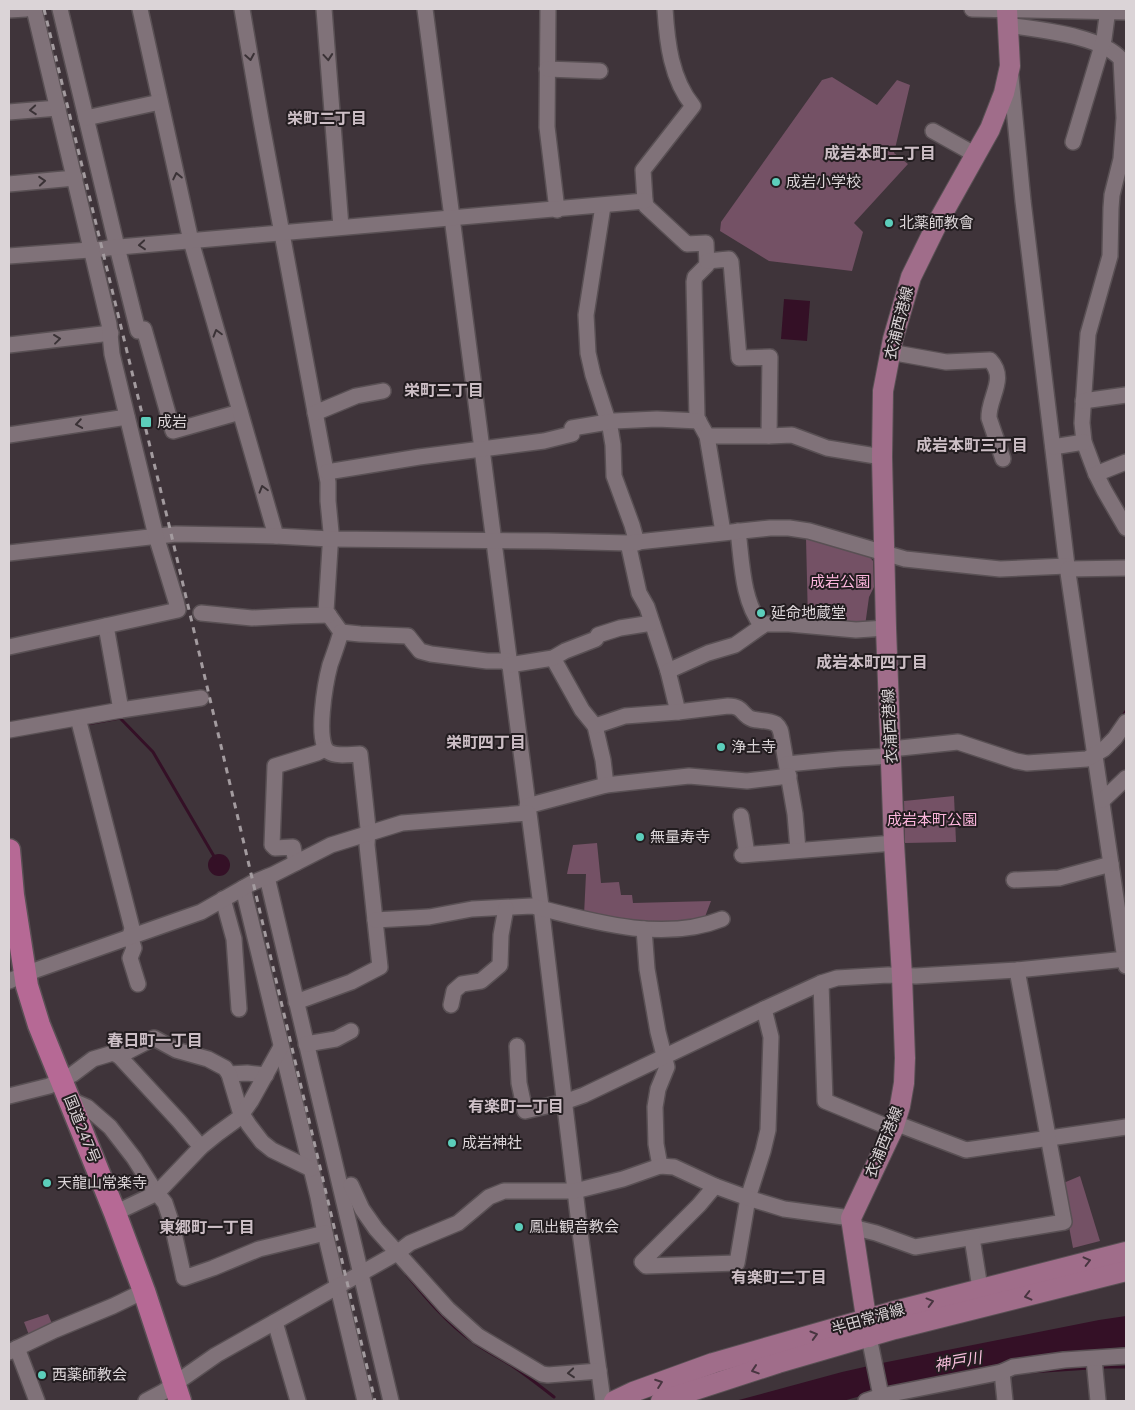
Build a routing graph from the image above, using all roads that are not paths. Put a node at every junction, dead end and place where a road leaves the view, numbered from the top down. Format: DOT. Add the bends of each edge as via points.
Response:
graph roads {
  1 [pos="26,9"];
  2 [pos="34,9"];
  3 [pos="60,9"];
  4 [pos="140,9"];
  5 [pos="242,9"];
  6 [pos="324,9"];
  7 [pos="425,9"];
  8 [pos="548,9"];
  9 [pos="666,9"];
  10 [pos="972,9"];
  11 [pos="9,10"];
  12 [pos="1044,10"];
  13 [pos="1076,10"];
  14 [pos="1108,10"];
  15 [pos="1126,12"];
  16 [pos="1007,15"];
  17 [pos="1102,46"];
  18 [pos="1010,66"];
  19 [pos="547,69"];
  20 [pos="600,71"];
  21 [pos="160,102"];
  22 [pos="58,108"];
  23 [pos="9,112"];
  24 [pos="995,117"];
  25 [pos="86,118"];
  26 [pos="1015,119"];
  27 [pos="934,131"];
  28 [pos="1073,142"];
  29 [pos="976,155"];
  30 [pos="1122,172"];
  31 [pos="75,178"];
  32 [pos="9,184"];
  33 [pos="645,202"];
  34 [pos="603,206"];
  35 [pos="558,210"];
  36 [pos="453,217"];
  37 [pos="341,227"];
  38 [pos="282,233"];
  39 [pos="191,241"];
  40 [pos="117,247"];
  41 [pos="91,250"];
  42 [pos="9,256"];
  43 [pos="707,261"];
  44 [pos="111,333"];
  45 [pos="9,345"];
  46 [pos="890,352"];
  47 [pos="383,390"];
  48 [pos="1126,395"];
  49 [pos="1083,401"];
  50 [pos="240,412"];
  51 [pos="315,414"];
  52 [pos="127,417"];
  53 [pos="699,421"];
  54 [pos="609,422"];
  55 [pos="9,435"];
  56 [pos="706,436"];
  57 [pos="769,436"];
  58 [pos="1084,442"];
  59 [pos="1053,447"];
  60 [pos="482,450"];
  61 [pos="882,457"];
  62 [pos="1003,459"];
  63 [pos="1126,462"];
  64 [pos="327,472"];
  65 [pos="1096,474"];
  66 [pos="1126,528"];
  67 [pos="731,532"];
  68 [pos="156,536"];
  69 [pos="276,536"];
  70 [pos="330,539"];
  71 [pos="494,541"];
  72 [pos="632,543"];
  73 [pos="884,552"];
  74 [pos="9,553"];
  75 [pos="1067,567"];
  76 [pos="1126,568"];
  77 [pos="202,613"];
  78 [pos="329,615"];
  79 [pos="652,623"];
  80 [pos="106,626"];
  81 [pos="762,626"];
  82 [pos="886,628"];
  83 [pos="342,632"];
  84 [pos="9,647"];
  85 [pos="553,658"];
  86 [pos="509,663"];
  87 [pos="668,672"];
  88 [pos="201,698"];
  89 [pos="121,710"];
  90 [pos="678,712"];
  91 [pos="78,718"];
  92 [pos="1126,722"];
  93 [pos="595,726"];
  94 [pos="9,730"];
  95 [pos="325,749"];
  96 [pos="892,752"];
  97 [pos="1096,755"];
  98 [pos="788,770"];
  99 [pos="1126,778"];
  100 [pos="606,785"];
  101 [pos="1102,800"];
  102 [pos="528,809"];
  103 [pos="741,816"];
  104 [pos="367,834"];
  105 [pos="894,843"];
  106 [pos="9,850"];
  107 [pos="798,850"];
  108 [pos="296,863"];
  109 [pos="1112,864"];
  110 [pos="267,877"];
  111 [pos="1014,880"];
  112 [pos="243,888"];
  113 [pos="11,895"];
  114 [pos="223,899"];
  115 [pos="506,908"];
  116 [pos="541,908"];
  117 [pos="722,919"];
  118 [pos="375,920"];
  119 [pos="644,929"];
  120 [pos="130,936"];
  121 [pos="1126,961"];
  122 [pos="1017,970"];
  123 [pos="902,976"];
  124 [pos="17,978"];
  125 [pos="821,983"];
  126 [pos="138,984"];
  127 [pos="296,1002"];
  128 [pos="451,1005"];
  129 [pos="239,1009"];
  130 [pos="764,1009"];
  131 [pos="351,1031"];
  132 [pos="306,1044"];
  133 [pos="517,1046"];
  134 [pos="281,1047"];
  135 [pos="118,1056"];
  136 [pos="664,1056"];
  137 [pos="229,1074"];
  138 [pos="266,1075"];
  139 [pos="62,1080"];
  140 [pos="9,1096"];
  141 [pos="71,1100"];
  142 [pos="564,1102"];
  143 [pos="242,1115"];
  144 [pos="894,1126"];
  145 [pos="1126,1126"];
  146 [pos="1048,1139"];
  147 [pos="201,1147"];
  148 [pos="660,1166"];
  149 [pos="311,1168"];
  150 [pos="350,1185"];
  151 [pos="715,1186"];
  152 [pos="575,1191"];
  153 [pos="157,1193"];
  154 [pos="748,1198"];
  155 [pos="115,1213"];
  156 [pos="852,1223"];
  157 [pos="325,1233"];
  158 [pos="972,1238"];
  159 [pos="397,1252"];
  160 [pos="1126,1252"];
  161 [pos="1126,1271"];
  162 [pos="360,1272"];
  163 [pos="338,1286"];
  164 [pos="980,1288"];
  165 [pos="144,1291"];
  166 [pos="275,1322"];
  167 [pos="869,1336"];
  168 [pos="13,1350"];
  169 [pos="1126,1356"];
  170 [pos="1095,1364"];
  171 [pos="599,1371"];
  172 [pos="1002,1372"];
  173 [pos="178,1392"];
  174 [pos="881,1399"];
  175 [pos="37,1401"];
  176 [pos="146,1401"];
  177 [pos="298,1401"];
  178 [pos="365,1401"];
  179 [pos="391,1401"];
  180 [pos="602,1401"];
  181 [pos="614,1401"];
  182 [pos="662,1401"];
  183 [pos="866,1401"];
  184 [pos="1005,1401"];
  185 [pos="1098,1401"];
  1 -- 11 [label="street"];
  2 -- 22 [label="street"];
  3 -- 25 [label="street"];
  4 -- 21 [label="street"];
  5 -- 38 [label="street, one-way"];
  6 -- 37 [label="street, one-way"];
  7 -- 36 [label="street"];
  8 -- 19 [label="street"];
  9 -- 33 [label="street" via="674,74 693,106 643,170"];
  10 -- 16 [label="street"];
  12 -- 13 [label="street"];
  12 -- 16 [label="street"];
  13 -- 14 [label="street"];
  14 -- 15 [label="street"];
  14 -- 17 [label="street"];
  16 -- 17 [label="street"];
  16 -- 18 [label="main road, 衣浦西港線"];
  17 -- 28 [label="street"];
  17 -- 30 [label="street" via="1121,59"];
  18 -- 24 [label="main road, 衣浦西港線"];
  18 -- 26 [label="street"];
  19 -- 20 [label="street"];
  19 -- 35 [label="street" via="547,127"];
  21 -- 25 [label="street"];
  39 -- 21 [label="street, one-way"];
  22 -- 23 [label="street, one-way"];
  22 -- 31 [label="street"];
  24 -- 26 [label="street" via="1010,112"];
  24 -- 29 [label="main road, 衣浦西港線"];
  25 -- 40 [label="street"];
  26 -- 59 [label="street"];
  27 -- 29 [label="street"];
  29 -- 46 [label="main road, 衣浦西港線" via="911,277"];
  30 -- 49 [label="street" via="1111,208 1110,256 1088,334"];
  32 -- 31 [label="street, one-way"];
  31 -- 41 [label="street"];
  33 -- 34 [label="street"];
  33 -- 43 [label="street" via="687,244 706,243"];
  34 -- 35 [label="street"];
  34 -- 54 [label="street" via="586,315 588,353"];
  35 -- 36 [label="street"];
  36 -- 37 [label="street"];
  36 -- 60 [label="street"];
  37 -- 38 [label="street"];
  38 -- 39 [label="street"];
  38 -- 51 [label="street"];
  39 -- 40 [label="street, one-way"];
  50 -- 39 [label="street, one-way"];
  40 -- 41 [label="street"];
  40 -- 50 [label="street" via="138,331 144,329 173,431"];
  41 -- 42 [label="street"];
  41 -- 44 [label="street"];
  43 -- 53 [label="street" via="694,282"];
  43 -- 57 [label="street" via="728,259 731,262 739,358 770,357"];
  45 -- 44 [label="street, one-way"];
  44 -- 52 [label="street" via="112,354"];
  46 -- 61 [label="main road, 衣浦西港線" via="883,390"];
  46 -- 62 [label="street" via="946,362 990,360 998,375 998,384 989,418"];
  47 -- 51 [label="street" via="356,396"];
  48 -- 49 [label="street"];
  49 -- 58 [label="street"];
  69 -- 50 [label="street, one-way"];
  51 -- 64 [label="street"];
  52 -- 55 [label="street, one-way"];
  52 -- 68 [label="street"];
  53 -- 54 [label="street"];
  53 -- 56 [label="street"];
  54 -- 60 [label="street" via="572,428 572,434 544,441"];
  54 -- 72 [label="street" via="614,476 632,525"];
  56 -- 57 [label="street"];
  56 -- 67 [label="street"];
  57 -- 61 [label="street" via="792,435 827,448"];
  58 -- 59 [label="street"];
  58 -- 65 [label="street"];
  59 -- 75 [label="street"];
  60 -- 64 [label="street"];
  60 -- 71 [label="street"];
  61 -- 73 [label="main road, 衣浦西港線"];
  63 -- 65 [label="street"];
  64 -- 70 [label="street"];
  65 -- 66 [label="street"];
  67 -- 72 [label="street"];
  67 -- 73 [label="street" via="789,528"];
  67 -- 81 [label="street" via="746,594"];
  68 -- 69 [label="street"];
  68 -- 74 [label="street"];
  68 -- 80 [label="street" via="178,610"];
  69 -- 70 [label="street"];
  70 -- 71 [label="street"];
  70 -- 78 [label="street" via="326,610"];
  71 -- 72 [label="street"];
  71 -- 86 [label="street"];
  72 -- 79 [label="street" via="639,593"];
  73 -- 75 [label="street" via="905,559 1000,568"];
  73 -- 82 [label="main road, 衣浦西港線"];
  75 -- 76 [label="street"];
  75 -- 97 [label="street"];
  77 -- 78 [label="street" via="252,618"];
  78 -- 83 [label="street"];
  79 -- 85 [label="street" via="598,635 596,639"];
  79 -- 87 [label="street"];
  80 -- 84 [label="street"];
  80 -- 89 [label="street"];
  81 -- 82 [label="street" via="771,623 856,630"];
  81 -- 87 [label="street" via="735,645 708,653"];
  82 -- 96 [label="main road, 衣浦西港線"];
  83 -- 86 [label="street" via="408,636 420,651"];
  83 -- 95 [label="street" via="324,693 322,738"];
  85 -- 86 [label="street"];
  85 -- 93 [label="street" via="582,710"];
  86 -- 102 [label="street"];
  87 -- 90 [label="street"];
  88 -- 89 [label="street"];
  89 -- 91 [label="street"];
  90 -- 93 [label="street" via="625,716"];
  90 -- 98 [label="street" via="735,706 752,719 774,723 781,730"];
  91 -- 94 [label="street"];
  91 -- 120 [label="street" via="132,928"];
  92 -- 97 [label="street" via="1115,738"];
  93 -- 100 [label="street"];
  95 -- 104 [label="street" via="330,753 360,754"];
  95 -- 108 [label="street" via="275,766 272,845 275,848 293,847"];
  96 -- 97 [label="street" via="958,742 1027,763 1087,759"];
  96 -- 98 [label="street" via="840,758"];
  96 -- 105 [label="main road, 衣浦西港線"];
  97 -- 101 [label="street"];
  98 -- 100 [label="street" via="747,781 689,776"];
  98 -- 107 [label="street"];
  99 -- 101 [label="street"];
  100 -- 102 [label="street"];
  101 -- 109 [label="street"];
  102 -- 104 [label="street" via="402,823"];
  102 -- 116 [label="street"];
  103 -- 107 [label="street" via="744,855"];
  104 -- 108 [label="street" via="332,845"];
  104 -- 118 [label="street"];
  105 -- 107 [label="street"];
  105 -- 123 [label="main road, 衣浦西港線"];
  106 -- 113 [label="highway, 国道247号"];
  108 -- 110 [label="street"];
  109 -- 111 [label="street" via="1059,878"];
  109 -- 121 [label="street"];
  110 -- 112 [label="street"];
  110 -- 127 [label="street"];
  112 -- 114 [label="street"];
  112 -- 134 [label="street"];
  113 -- 124 [label="highway, 国道247号"];
  114 -- 120 [label="street" via="201,912"];
  114 -- 129 [label="street" via="234,939"];
  115 -- 116 [label="street" via="524,905"];
  115 -- 118 [label="street"];
  115 -- 128 [label="street" via="500,965 481,981 462,984 454,991"];
  116 -- 119 [label="street" via="615,926"];
  116 -- 142 [label="street"];
  117 -- 119 [label="street" via="705,926"];
  118 -- 127 [label="street" via="380,967 351,982"];
  119 -- 136 [label="street" via="647,969"];
  120 -- 124 [label="street"];
  120 -- 126 [label="street" via="134,948 130,958"];
  121 -- 122 [label="street"];
  122 -- 123 [label="street"];
  122 -- 146 [label="street"];
  123 -- 125 [label="street" via="837,978"];
  123 -- 144 [label="main road, 衣浦西港線" via="904,1083"];
  124 -- 139 [label="highway, 国道247号" via="27,986"];
  125 -- 130 [label="street"];
  125 -- 144 [label="street" via="825,1101"];
  127 -- 132 [label="street"];
  130 -- 136 [label="street"];
  130 -- 154 [label="street" via="771,1037 768,1130"];
  131 -- 132 [label="street" via="336,1039"];
  132 -- 162 [label="street"];
  133 -- 142 [label="street" via="519,1083 525,1111"];
  134 -- 138 [label="street"];
  134 -- 149 [label="street"];
  135 -- 137 [label="street" via="154,1038 176,1050 215,1062"];
  135 -- 139 [label="street" via="113,1053 94,1059"];
  135 -- 147 [label="street"];
  136 -- 142 [label="street"];
  136 -- 148 [label="street" via="667,1067 655,1106"];
  137 -- 138 [label="street"];
  137 -- 143 [label="street"];
  138 -- 143 [label="street"];
  139 -- 140 [label="street"];
  139 -- 141 [label="highway, 国道247号"];
  141 -- 153 [label="street" via="87,1107 110,1127"];
  141 -- 155 [label="highway, 国道247号"];
  142 -- 152 [label="street"];
  143 -- 147 [label="street"];
  143 -- 149 [label="street" via="272,1150"];
  144 -- 146 [label="street" via="966,1150"];
  144 -- 156 [label="main road, 衣浦西港線"];
  145 -- 146 [label="street"];
  146 -- 158 [label="street" via="1064,1222"];
  147 -- 153 [label="street"];
  148 -- 151 [label="street" via="674,1167"];
  148 -- 152 [label="street"];
  149 -- 157 [label="street"];
  150 -- 159 [label="street" via="376,1229"];
  151 -- 154 [label="street"];
  151 -- 154 [label="street" via="642,1262 646,1266 737,1263"];
  152 -- 159 [label="street" via="504,1191 489,1197 458,1223 410,1243"];
  152 -- 171 [label="street"];
  153 -- 155 [label="street"];
  153 -- 157 [label="street" via="165,1203 172,1224 184,1278 259,1249"];
  154 -- 156 [label="street"];
  155 -- 165 [label="highway, 国道247号"];
  156 -- 158 [label="street" via="915,1247"];
  156 -- 167 [label="main road"];
  157 -- 163 [label="street"];
  158 -- 164 [label="street"];
  159 -- 162 [label="street"];
  171 -- 159 [label="street, one-way" via="542,1374 478,1336 461,1322"];
  164 -- 160 [label="main road, 半田常滑線, one-way"];
  161 -- 167 [label="main road, 半田常滑線, one-way"];
  162 -- 163 [label="street"];
  162 -- 179 [label="street"];
  163 -- 166 [label="street"];
  163 -- 178 [label="street"];
  167 -- 164 [label="main road, 半田常滑線, one-way"];
  165 -- 168 [label="street"];
  165 -- 173 [label="highway, 国道247号"];
  166 -- 173 [label="street" via="216,1356"];
  166 -- 177 [label="street"];
  167 -- 174 [label="street"];
  181 -- 167 [label="main road, 半田常滑線, one-way" via="713,1363"];
  167 -- 182 [label="main road, 半田常滑線, one-way"];
  168 -- 175 [label="street"];
  169 -- 170 [label="street"];
  170 -- 172 [label="street" via="1064,1360 1013,1367"];
  170 -- 185 [label="street"];
  171 -- 180 [label="street"];
  172 -- 174 [label="street"];
  172 -- 184 [label="street"];
  173 -- 176 [label="street" via="164,1392"];
  174 -- 183 [label="street"];
}
